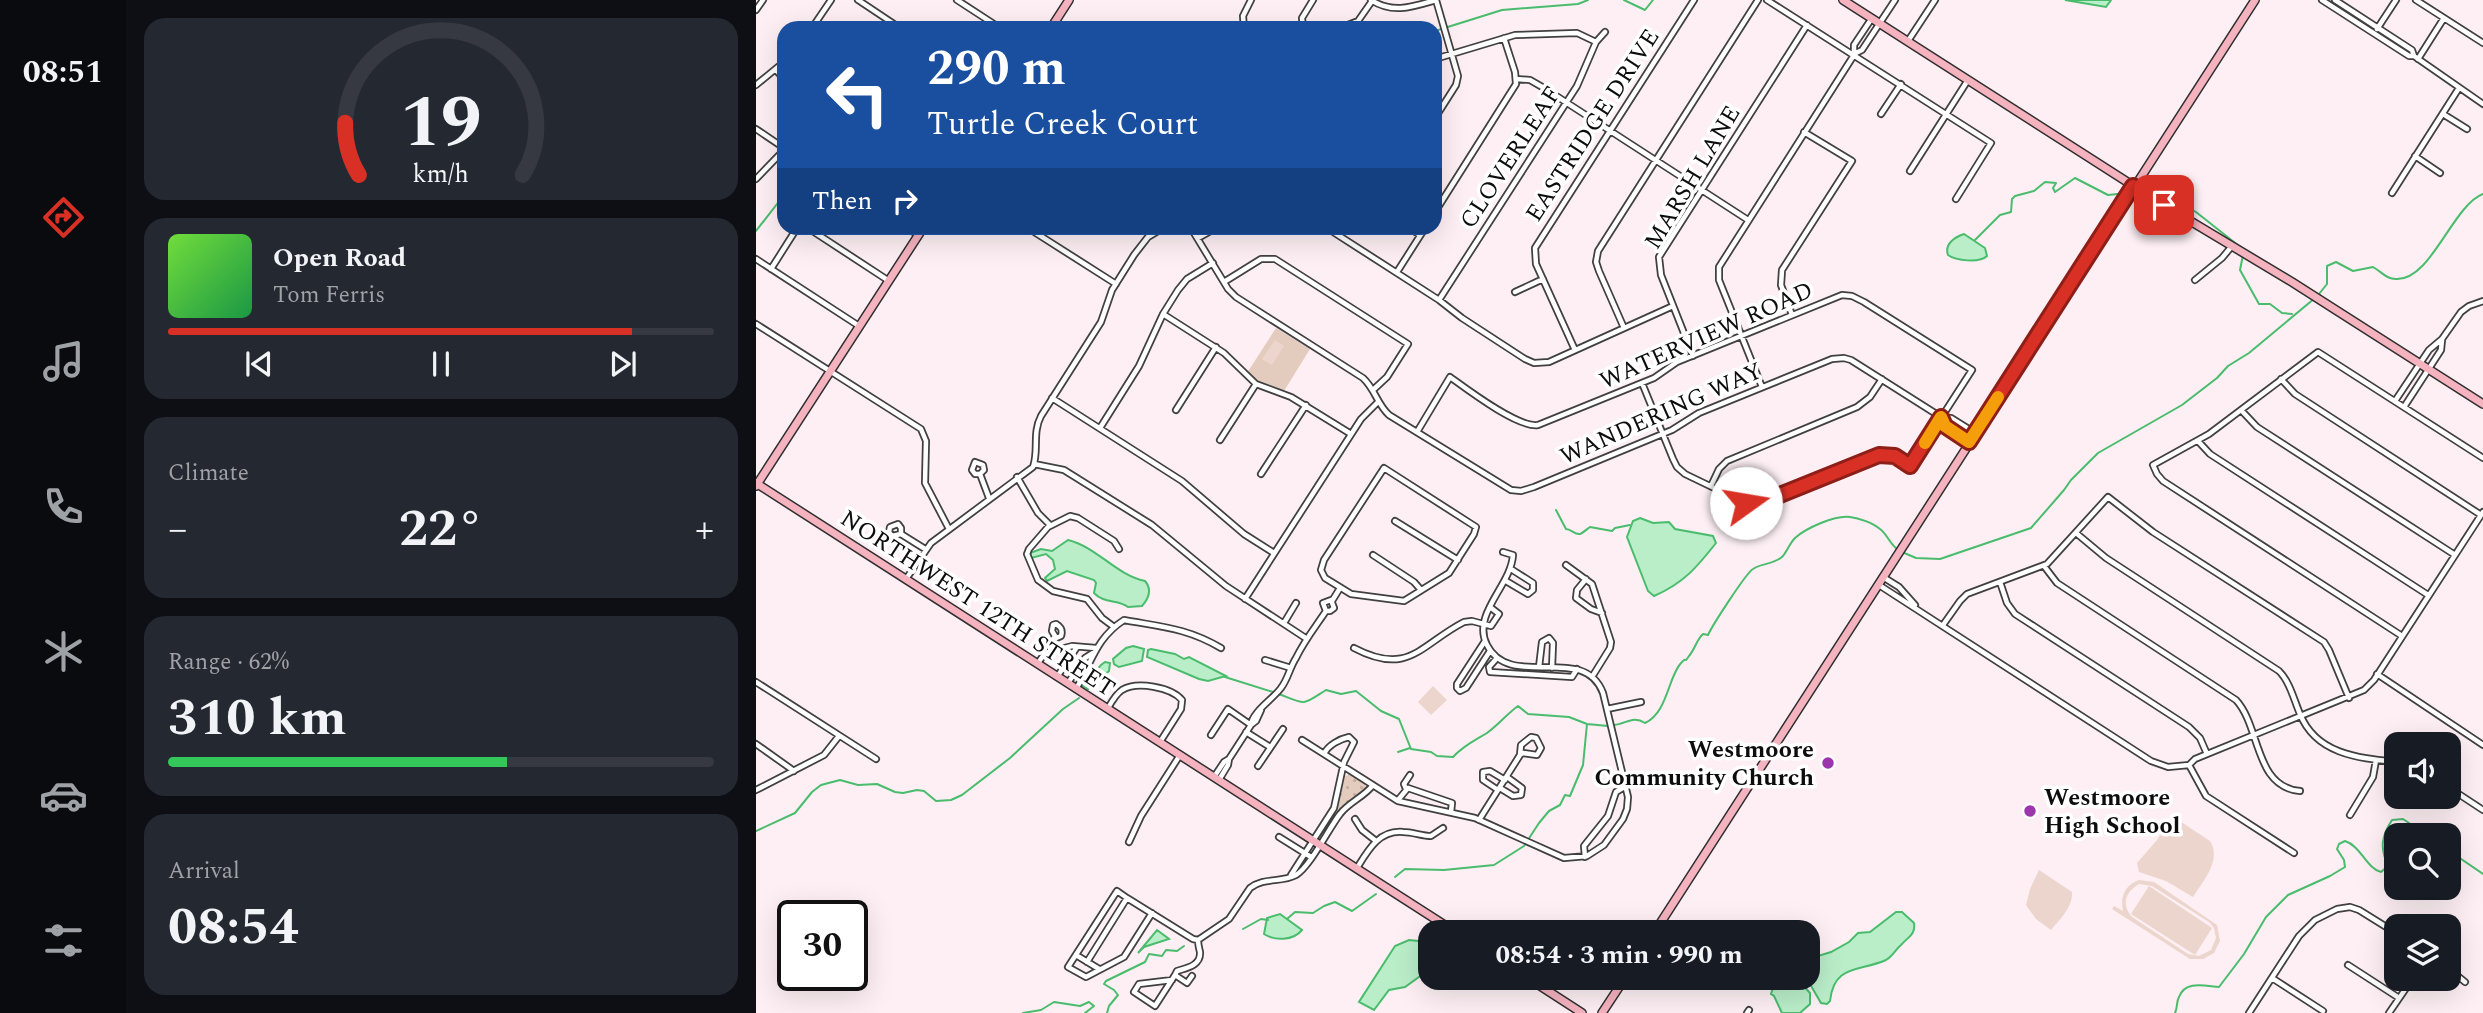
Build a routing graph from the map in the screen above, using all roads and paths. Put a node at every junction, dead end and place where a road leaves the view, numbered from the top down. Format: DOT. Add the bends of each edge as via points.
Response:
graph roads {
  1 [pos="764,0"];
  2 [pos="831,0"];
  3 [pos="858,0"];
  4 [pos="957,0"];
  5 [pos="1069,0"];
  6 [pos="1251,0"];
  7 [pos="1313,0"];
  8 [pos="1436,0"];
  9 [pos="1694,0"];
  10 [pos="1758,0"];
  11 [pos="1768,0"];
  12 [pos="1843,0"];
  13 [pos="1895,0"];
  14 [pos="1935,0"];
  15 [pos="2255,0"];
  16 [pos="2322,0"];
  17 [pos="2396,0"];
  18 [pos="2416,0"];
  19 [pos="1371,1"];
  20 [pos="2332,2"];
  21 [pos="1854,3"];
  22 [pos="756,10"];
  23 [pos="1872,18"];
  24 [pos="2444,18"];
  25 [pos="817,21"];
  26 [pos="890,21"];
  27 [pos="989,21"];
  28 [pos="1056,21"];
  29 [pos="1244,21"];
  30 [pos="1303,21"];
  31 [pos="1358,21"];
  32 [pos="1442,21"];
  33 [pos="1442,22"];
  34 [pos="1880,23"];
  35 [pos="1807,25"];
  36 [pos="2376,30"];
  37 [pos="1605,32"];
  38 [pos="1504,38"];
  39 [pos="1908,41"];
  40 [pos="1596,42"];
  41 [pos="2483,43"];
  42 [pos="1452,53"];
  43 [pos="1854,55"];
  44 [pos="1442,57"];
  45 [pos="2416,57"];
  46 [pos="775,70"];
  47 [pos="1516,79"];
  48 [pos="1968,79"];
  49 [pos="1900,84"];
  50 [pos="756,85"];
  51 [pos="2459,88"];
  52 [pos="1566,102"];
  53 [pos="2483,104"];
  54 [pos="1442,106"];
  55 [pos="1881,114"];
  56 [pos="1947,114"];
  57 [pos="2443,114"];
  58 [pos="756,129"];
  59 [pos="2467,129"];
  60 [pos="1609,131"];
  61 [pos="1804,132"];
  62 [pos="777,144"];
  63 [pos="777,156"];
  64 [pos="2416,156"];
  65 [pos="1655,160"];
  66 [pos="1910,171"];
  67 [pos="2440,173"];
  68 [pos="756,179"];
  69 [pos="2133,186"];
  70 [pos="1701,189"];
  71 [pos="2392,193"];
  72 [pos="1956,200"];
  73 [pos="1442,201"];
  74 [pos="1748,220"];
  75 [pos="793,235"];
  76 [pos="819,235"];
  77 [pos="918,235"];
  78 [pos="1043,235"];
  79 [pos="1153,235"];
  80 [pos="1196,235"];
  81 [pos="1203,235"];
  82 [pos="1338,235"];
  83 [pos="1420,235"];
  84 [pos="1198,238"];
  85 [pos="2232,246"];
  86 [pos="756,259"];
  87 [pos="1213,263"];
  88 [pos="771,269"];
  89 [pos="1397,272"];
  90 [pos="1543,279"];
  91 [pos="2195,280"];
  92 [pos="889,281"];
  93 [pos="1224,282"];
  94 [pos="1116,284"];
  95 [pos="1515,292"];
  96 [pos="1439,300"];
  97 [pos="2483,301"];
  98 [pos="1674,306"];
  99 [pos="1163,314"];
  100 [pos="1793,315"];
  101 [pos="756,324"];
  102 [pos="859,326"];
  103 [pos="1624,328"];
  104 [pos="1741,336"];
  105 [pos="2442,339"];
  106 [pos="1216,347"];
  107 [pos="1575,350"];
  108 [pos="1693,356"];
  109 [pos="2420,364"];
  110 [pos="2428,369"];
  111 [pos="830,371"];
  112 [pos="1882,379"];
  113 [pos="2281,379"];
  114 [pos="1642,383"];
  115 [pos="1256,384"];
  116 [pos="1762,387"];
  117 [pos="1373,390"];
  118 [pos="1052,398"];
  119 [pos="2395,401"];
  120 [pos="1378,402"];
  121 [pos="2483,404"];
  122 [pos="1306,405"];
  123 [pos="2404,407"];
  124 [pos="1176,410"];
  125 [pos="2241,410"];
  126 [pos="1941,417"];
  127 [pos="1100,428"];
  128 [pos="1417,432"];
  129 [pos="1975,433"];
  130 [pos="1663,434"];
  131 [pos="1351,435"];
  132 [pos="1220,440"];
  133 [pos="2198,440"];
  134 [pos="1969,442"];
  135 [pos="2483,458"];
  136 [pos="1034,464"];
  137 [pos="980,474"];
  138 [pos="1261,474"];
  139 [pos="1017,477"];
  140 [pos="757,485"];
  141 [pos="1710,486"];
  142 [pos="989,498"];
  143 [pos="2482,513"];
  144 [pos="1395,521"];
  145 [pos="1050,525"];
  146 [pos="949,529"];
  147 [pos="2076,533"];
  148 [pos="901,534"];
  149 [pos="925,549"];
  150 [pos="1119,549"];
  151 [pos="1503,552"];
  152 [pos="1274,553"];
  153 [pos="1373,555"];
  154 [pos="2455,555"];
  155 [pos="1458,560"];
  156 [pos="1566,565"];
  157 [pos="2044,566"];
  158 [pos="1511,569"];
  159 [pos="1883,577"];
  160 [pos="906,579"];
  161 [pos="1587,579"];
  162 [pos="1506,581"];
  163 [pos="2000,582"];
  164 [pos="1878,585"];
  165 [pos="1340,588"];
  166 [pos="1421,590"];
  167 [pos="2428,595"];
  168 [pos="1245,599"];
  169 [pos="1296,603"];
  170 [pos="1490,607"];
  171 [pos="1917,609"];
  172 [pos="1602,612"];
  173 [pos="1284,624"];
  174 [pos="1483,624"];
  175 [pos="1943,625"];
  176 [pos="1114,627"];
  177 [pos="2402,636"];
  178 [pos="1054,639"];
  179 [pos="1307,639"];
  180 [pos="1485,641"];
  181 [pos="1078,646"];
  182 [pos="1221,648"];
  183 [pos="1354,648"];
  184 [pos="1095,650"];
  185 [pos="1490,651"];
  186 [pos="1050,652"];
  187 [pos="1497,658"];
  188 [pos="1265,660"];
  189 [pos="1038,664"];
  190 [pos="1539,667"];
  191 [pos="1291,668"];
  192 [pos="1552,668"];
  193 [pos="1577,669"];
  194 [pos="2377,674"];
  195 [pos="1057,677"];
  196 [pos="1592,677"];
  197 [pos="756,682"];
  198 [pos="1068,683"];
  199 [pos="1076,689"];
  200 [pos="2348,698"];
  201 [pos="1641,702"];
  202 [pos="1109,709"];
  203 [pos="1607,709"];
  204 [pos="2301,717"];
  205 [pos="1251,725"];
  206 [pos="1283,729"];
  207 [pos="1246,732"];
  208 [pos="1211,735"];
  209 [pos="2253,735"];
  210 [pos="839,736"];
  211 [pos="1302,740"];
  212 [pos="1160,742"];
  213 [pos="756,744"];
  214 [pos="2483,745"];
  215 [pos="1270,747"];
  216 [pos="1324,754"];
  217 [pos="2207,754"];
  218 [pos="1180,755"];
  219 [pos="1520,755"];
  220 [pos="876,759"];
  221 [pos="2376,760"];
  222 [pos="2384,761"];
  223 [pos="2189,765"];
  224 [pos="1258,766"];
  225 [pos="1343,766"];
  226 [pos="794,771"];
  227 [pos="1410,775"];
  228 [pos="1217,779"];
  229 [pos="1506,779"];
  230 [pos="1373,785"];
  231 [pos="1626,786"];
  232 [pos="1406,789"];
  233 [pos="1499,789"];
  234 [pos="756,790"];
  235 [pos="2300,791"];
  236 [pos="2461,796"];
  237 [pos="1398,801"];
  238 [pos="2483,810"];
  239 [pos="1451,812"];
  240 [pos="2350,815"];
  241 [pos="1355,819"];
  242 [pos="1479,820"];
  243 [pos="1443,828"];
  244 [pos="1279,837"];
  245 [pos="1376,841"];
  246 [pos="1607,841"];
  247 [pos="1129,842"];
  248 [pos="1316,843"];
  249 [pos="1614,847"];
  250 [pos="2294,853"];
  251 [pos="1305,854"];
  252 [pos="1311,857"];
  253 [pos="1585,857"];
  254 [pos="1357,869"];
  255 [pos="1291,876"];
  256 [pos="1127,898"];
  257 [pos="1152,914"];
  258 [pos="1437,920"];
  259 [pos="1662,920"];
  260 [pos="2384,925"];
  261 [pos="1198,940"];
  262 [pos="1076,955"];
  263 [pos="1087,962"];
  264 [pos="2348,965"];
  265 [pos="1100,970"];
  266 [pos="1192,975"];
  267 [pos="1173,978"];
  268 [pos="2272,978"];
  269 [pos="2461,979"];
  270 [pos="2465,982"];
  271 [pos="1547,990"];
  272 [pos="1617,990"];
  273 [pos="2404,991"];
  274 [pos="2399,998"];
  275 [pos="2323,1011"];
  276 [pos="1582,1013"];
  277 [pos="1602,1013"];
  278 [pos="2249,1013"];
  279 [pos="2389,1013"];
  1 -- 22 [label="street"];
  2 -- 25 [label="street"];
  3 -- 26 [label="street"];
  4 -- 27 [label="street"];
  5 -- 28 [label="main road"];
  6 -- 29 [label="street"];
  7 -- 30 [label="street"];
  8 -- 19 [label="street" via="1400,9"];
  8 -- 32 [label="street"];
  9 -- 60 [label="street, EASTRIDGE DRIVE"];
  10 -- 65 [label="street"];
  11 -- 35 [label="street"];
  12 -- 21 [label="main road"];
  13 -- 34 [label="street"];
  14 -- 39 [label="street"];
  15 -- 69 [label="main road"];
  16 -- 20 [label="street"];
  17 -- 36 [label="street"];
  18 -- 24 [label="street"];
  19 -- 31 [label="street"];
  20 -- 36 [label="street"];
  21 -- 23 [label="main road"];
  23 -- 34 [label="main road"];
  23 -- 43 [label="street" via="1854,45"];
  24 -- 41 [label="street"];
  24 -- 45 [label="street"];
  33 -- 42 [label="street"];
  34 -- 39 [label="main road"];
  34 -- 43 [label="street"];
  35 -- 43 [label="street"];
  35 -- 70 [label="street, MARSH LANE"];
  36 -- 45 [label="street" via="2412,50"];
  37 -- 40 [label="street, CLOVERLEAF"];
  38 -- 40 [label="street" via="1577,33"];
  38 -- 42 [label="street"];
  38 -- 47 [label="street"];
  39 -- 48 [label="main road"];
  40 -- 52 [label="street, CLOVERLEAF"];
  42 -- 44 [label="street"];
  42 -- 54 [label="street" via="1458,80"];
  43 -- 49 [label="street"];
  43 -- 61 [label="street"];
  45 -- 51 [label="street"];
  46 -- 50 [label="street"];
  47 -- 52 [label="street" via="1534,81"];
  47 -- 73 [label="street"];
  48 -- 56 [label="street"];
  48 -- 69 [label="main road"];
  49 -- 55 [label="street"];
  49 -- 56 [label="street"];
  51 -- 53 [label="street"];
  51 -- 57 [label="street"];
  52 -- 60 [label="street"];
  52 -- 96 [label="street, CLOVERLEAF"];
  56 -- 66 [label="street"];
  56 -- 72 [label="street" via="1991,144"];
  57 -- 59 [label="street"];
  57 -- 64 [label="street"];
  58 -- 62 [label="street"];
  60 -- 65 [label="street"];
  60 -- 90 [label="street, EASTRIDGE DRIVE" via="1535,248"];
  61 -- 74 [label="street"];
  61 -- 100 [label="street" via="1852,162 1782,270 1781,285"];
  63 -- 68 [label="street"];
  64 -- 67 [label="street"];
  64 -- 71 [label="street"];
  65 -- 70 [label="street"];
  65 -- 103 [label="street" via="1597,254 1599,271"];
  69 -- 85 [label="main road"];
  69 -- 129 [label="main road"];
  70 -- 74 [label="street"];
  70 -- 98 [label="street, MARSH LANE" via="1659,257 1659,270"];
  74 -- 104 [label="street" via="1718,271"];
  75 -- 88 [label="street"];
  76 -- 92 [label="street"];
  77 -- 92 [label="main road"];
  78 -- 94 [label="street"];
  79 -- 94 [label="street"];
  80 -- 84 [label="street"];
  81 -- 84 [label="street"];
  82 -- 89 [label="street"];
  83 -- 89 [label="street"];
  84 -- 87 [label="street"];
  85 -- 91 [label="street"];
  85 -- 109 [label="main road"];
  86 -- 88 [label="street"];
  87 -- 93 [label="street"];
  87 -- 99 [label="street" via="1184,281"];
  88 -- 102 [label="street"];
  89 -- 96 [label="street"];
  90 -- 95 [label="street"];
  90 -- 107 [label="street, EASTRIDGE DRIVE"];
  92 -- 102 [label="main road"];
  93 -- 117 [label="street" via="1236,297 1363,378"];
  93 -- 117 [label="street" via="1258,260 1275,259 1408,345"];
  94 -- 118 [label="street" via="1103,318"];
  96 -- 107 [label="street" via="1530,361 1545,363"];
  97 -- 105 [label="street" via="2461,312"];
  98 -- 103 [label="street"];
  98 -- 108 [label="street, MARSH LANE"];
  99 -- 106 [label="street"];
  99 -- 127 [label="street" via="1139,366"];
  100 -- 104 [label="street, WATERVIEW ROAD"];
  100 -- 126 [label="street, WATERVIEW ROAD" via="1842,295 1852,296 1972,370"];
  101 -- 111 [label="street"];
  102 -- 111 [label="main road"];
  103 -- 107 [label="street"];
  104 -- 108 [label="street, WATERVIEW ROAD"];
  104 -- 116 [label="street"];
  105 -- 109 [label="street"];
  105 -- 110 [label="street" via="2441,350"];
  106 -- 115 [label="street"];
  106 -- 124 [label="street"];
  108 -- 114 [label="street, WATERVIEW ROAD"];
  109 -- 110 [label="main road"];
  109 -- 119 [label="street"];
  110 -- 121 [label="main road"];
  110 -- 123 [label="street"];
  111 -- 140 [label="main road"];
  111 -- 146 [label="street" via="923,432 925,483"];
  112 -- 116 [label="street, WANDERING WAY" via="1852,360 1840,358"];
  112 -- 126 [label="street, WANDERING WAY"];
  112 -- 141 [label="street" via="1868,400 1857,407 1727,461"];
  113 -- 119 [label="street" via="2318,352"];
  113 -- 125 [label="street"];
  113 -- 143 [label="street" via="2303,400"];
  114 -- 128 [label="street, WATERVIEW ROAD" via="1530,426 1450,377"];
  114 -- 130 [label="street"];
  115 -- 122 [label="street"];
  115 -- 132 [label="street"];
  116 -- 130 [label="street, WANDERING WAY" via="1699,413"];
  117 -- 120 [label="street"];
  118 -- 127 [label="street"];
  118 -- 136 [label="street" via="1036,426"];
  119 -- 123 [label="street"];
  120 -- 128 [label="street, WANDERING WAY"];
  120 -- 131 [label="street"];
  122 -- 131 [label="street"];
  122 -- 138 [label="street"];
  123 -- 135 [label="street"];
  125 -- 133 [label="street"];
  125 -- 154 [label="street" via="2251,423"];
  126 -- 129 [label="street, WANDERING WAY"];
  126 -- 134 [label="street, WANDERING WAY" via="1945,426"];
  126 -- 141 [label="street" via="1910,466 1895,456 1879,455 1757,503 1746,503"];
  127 -- 152 [label="street" via="1182,481 1244,534"];
  128 -- 130 [label="street, WANDERING WAY" via="1504,488 1517,491"];
  129 -- 134 [label="main road"];
  130 -- 141 [label="street" via="1679,470"];
  131 -- 152 [label="street"];
  133 -- 167 [label="street" via="2210,454"];
  133 -- 177 [label="street" via="2152,465 2163,481"];
  134 -- 159 [label="main road"];
  136 -- 139 [label="street"];
  136 -- 168 [label="street" via="1064,470 1152,525"];
  137 -- 142 [label="street"];
  139 -- 142 [label="street"];
  139 -- 145 [label="street"];
  140 -- 160 [label="main road, NORTHWEST 12TH STREET"];
  142 -- 146 [label="street"];
  143 -- 154 [label="street"];
  144 -- 155 [label="street"];
  145 -- 150 [label="street" via="1074,516"];
  145 -- 176 [label="street" via="1027,554 1035,576 1053,591 1087,599"];
  146 -- 149 [label="street"];
  147 -- 157 [label="street"];
  147 -- 200 [label="street" via="2108,497 2153,532 2324,642"];
  147 -- 204 [label="street" via="2106,558 2279,671"];
  148 -- 149 [label="street"];
  149 -- 160 [label="street"];
  151 -- 158 [label="street" via="1513,555"];
  152 -- 168 [label="street"];
  153 -- 166 [label="street"];
  154 -- 167 [label="street"];
  155 -- 165 [label="street" via="1476,527 1384,468 1322,564 1325,578"];
  155 -- 166 [label="street" via="1445,577"];
  156 -- 161 [label="street"];
  157 -- 163 [label="street"];
  157 -- 209 [label="street" via="2057,583 2236,700"];
  158 -- 162 [label="street"];
  158 -- 162 [label="street" via="1532,583 1533,590 1528,594"];
  159 -- 164 [label="main road"];
  159 -- 171 [label="street" via="1899,587"];
  160 -- 189 [label="main road, NORTHWEST 12TH STREET"];
  161 -- 172 [label="street"];
  161 -- 172 [label="street" via="1576,597"];
  162 -- 170 [label="street"];
  163 -- 175 [label="street" via="1962,598"];
  163 -- 217 [label="street" via="2015,614 2189,727"];
  164 -- 171 [label="street"];
  164 -- 259 [label="main road"];
  165 -- 166 [label="street" via="1357,596 1399,601"];
  165 -- 179 [label="street" via="1332,601 1334,608 1326,611"];
  167 -- 177 [label="street"];
  168 -- 173 [label="street"];
  169 -- 173 [label="street"];
  170 -- 174 [label="street"];
  170 -- 174 [label="street" via="1499,614 1491,626"];
  171 -- 175 [label="street"];
  172 -- 196 [label="street" via="1611,645"];
  173 -- 179 [label="street"];
  174 -- 180 [label="street"];
  174 -- 183 [label="street" via="1460,624 1404,658 1366,654"];
  175 -- 223 [label="street" via="2151,761 2165,767"];
  176 -- 182 [label="street" via="1124,620 1183,630"];
  176 -- 184 [label="street"];
  177 -- 194 [label="street"];
  178 -- 186 [label="street"];
  179 -- 191 [label="street"];
  180 -- 185 [label="street"];
  180 -- 185 [label="street" via="1457,684 1460,691"];
  181 -- 184 [label="street"];
  181 -- 186 [label="street"];
  181 -- 195 [label="street"];
  184 -- 198 [label="street"];
  184 -- 199 [label="street"];
  185 -- 187 [label="street"];
  186 -- 189 [label="street"];
  187 -- 190 [label="street"];
  187 -- 193 [label="street" via="1490,672 1572,677"];
  188 -- 191 [label="street"];
  189 -- 195 [label="main road, NORTHWEST 12TH STREET"];
  190 -- 192 [label="street"];
  190 -- 192 [label="street" via="1542,642 1549,638"];
  191 -- 205 [label="street" via="1283,686 1256,712"];
  192 -- 193 [label="street"];
  193 -- 196 [label="street"];
  194 -- 200 [label="street" via="2364,691"];
  194 -- 214 [label="street"];
  195 -- 198 [label="main road, NORTHWEST 12TH STREET"];
  196 -- 203 [label="street"];
  197 -- 210 [label="street"];
  198 -- 199 [label="main road, NORTHWEST 12TH STREET"];
  199 -- 202 [label="main road, NORTHWEST 12TH STREET"];
  200 -- 204 [label="street"];
  201 -- 203 [label="street"];
  202 -- 212 [label="main road, NORTHWEST 12TH STREET"];
  202 -- 212 [label="street" via="1127,687 1160,687 1181,697 1181,709"];
  203 -- 231 [label="street"];
  204 -- 209 [label="street"];
  204 -- 221 [label="street" via="2307,731 2330,747"];
  205 -- 207 [label="street"];
  205 -- 208 [label="street" via="1228,709"];
  206 -- 215 [label="street"];
  207 -- 215 [label="street"];
  207 -- 228 [label="street"];
  209 -- 217 [label="street"];
  209 -- 235 [label="street" via="2273,779 2288,790"];
  210 -- 220 [label="street"];
  210 -- 226 [label="street" via="827,753"];
  211 -- 216 [label="street"];
  212 -- 218 [label="main road, NORTHWEST 12TH STREET"];
  213 -- 226 [label="street"];
  215 -- 224 [label="street"];
  216 -- 225 [label="street"];
  216 -- 225 [label="street" via="1330,746 1351,738 1354,744"];
  217 -- 223 [label="street"];
  218 -- 228 [label="main road, NORTHWEST 12TH STREET"];
  218 -- 247 [label="street"];
  219 -- 219 [label="street" via="1537,755 1541,748 1536,738 1521,745"];
  219 -- 229 [label="street"];
  221 -- 222 [label="street"];
  221 -- 240 [label="street" via="2373,777"];
  223 -- 250 [label="street" via="2208,798"];
  225 -- 230 [label="street"];
  225 -- 248 [label="street" via="1335,806"];
  226 -- 234 [label="street"];
  227 -- 232 [label="street"];
  228 -- 248 [label="main road, NORTHWEST 12TH STREET"];
  229 -- 233 [label="street"];
  229 -- 233 [label="street" via="1522,788 1521,795"];
  229 -- 233 [label="street" via="1483,772 1483,780"];
  230 -- 237 [label="street"];
  230 -- 248 [label="street" via="1345,808"];
  231 -- 246 [label="street" via="1625,813"];
  231 -- 253 [label="street" via="1616,792 1608,816 1584,846"];
  232 -- 237 [label="street"];
  232 -- 239 [label="street" via="1452,803"];
  233 -- 242 [label="street"];
  236 -- 238 [label="street"];
  237 -- 239 [label="street"];
  239 -- 242 [label="street"];
  241 -- 245 [label="street"];
  242 -- 253 [label="street" via="1558,857"];
  243 -- 245 [label="street" via="1431,836 1402,831"];
  244 -- 251 [label="street"];
  245 -- 254 [label="street"];
  246 -- 249 [label="street"];
  246 -- 253 [label="street"];
  248 -- 251 [label="street"];
  248 -- 252 [label="street"];
  248 -- 254 [label="main road, NORTHWEST 12TH STREET"];
  251 -- 252 [label="street"];
  251 -- 255 [label="street"];
  252 -- 255 [label="street"];
  254 -- 258 [label="main road, NORTHWEST 12TH STREET"];
  255 -- 261 [label="street" via="1260,881 1250,888 1230,919"];
  256 -- 257 [label="street"];
  256 -- 262 [label="street" via="1117,891"];
  256 -- 263 [label="street"];
  257 -- 261 [label="street"];
  257 -- 265 [label="street" via="1124,957"];
  260 -- 268 [label="street" via="2359,909 2337,909 2306,928"];
  261 -- 267 [label="street" via="1197,962 1177,971"];
  262 -- 263 [label="street"];
  262 -- 265 [label="street" via="1068,967 1083,977"];
  263 -- 265 [label="street"];
  264 -- 274 [label="street"];
  266 -- 267 [label="street" via="1187,983"];
  267 -- 267 [label="street" via="1139,984 1133,992 1155,1006"];
  268 -- 275 [label="street"];
  268 -- 278 [label="street"];
  269 -- 270 [label="street"];
  271 -- 276 [label="main road"];
  272 -- 277 [label="main road"];
  273 -- 274 [label="street"];
  274 -- 279 [label="street"];
}
